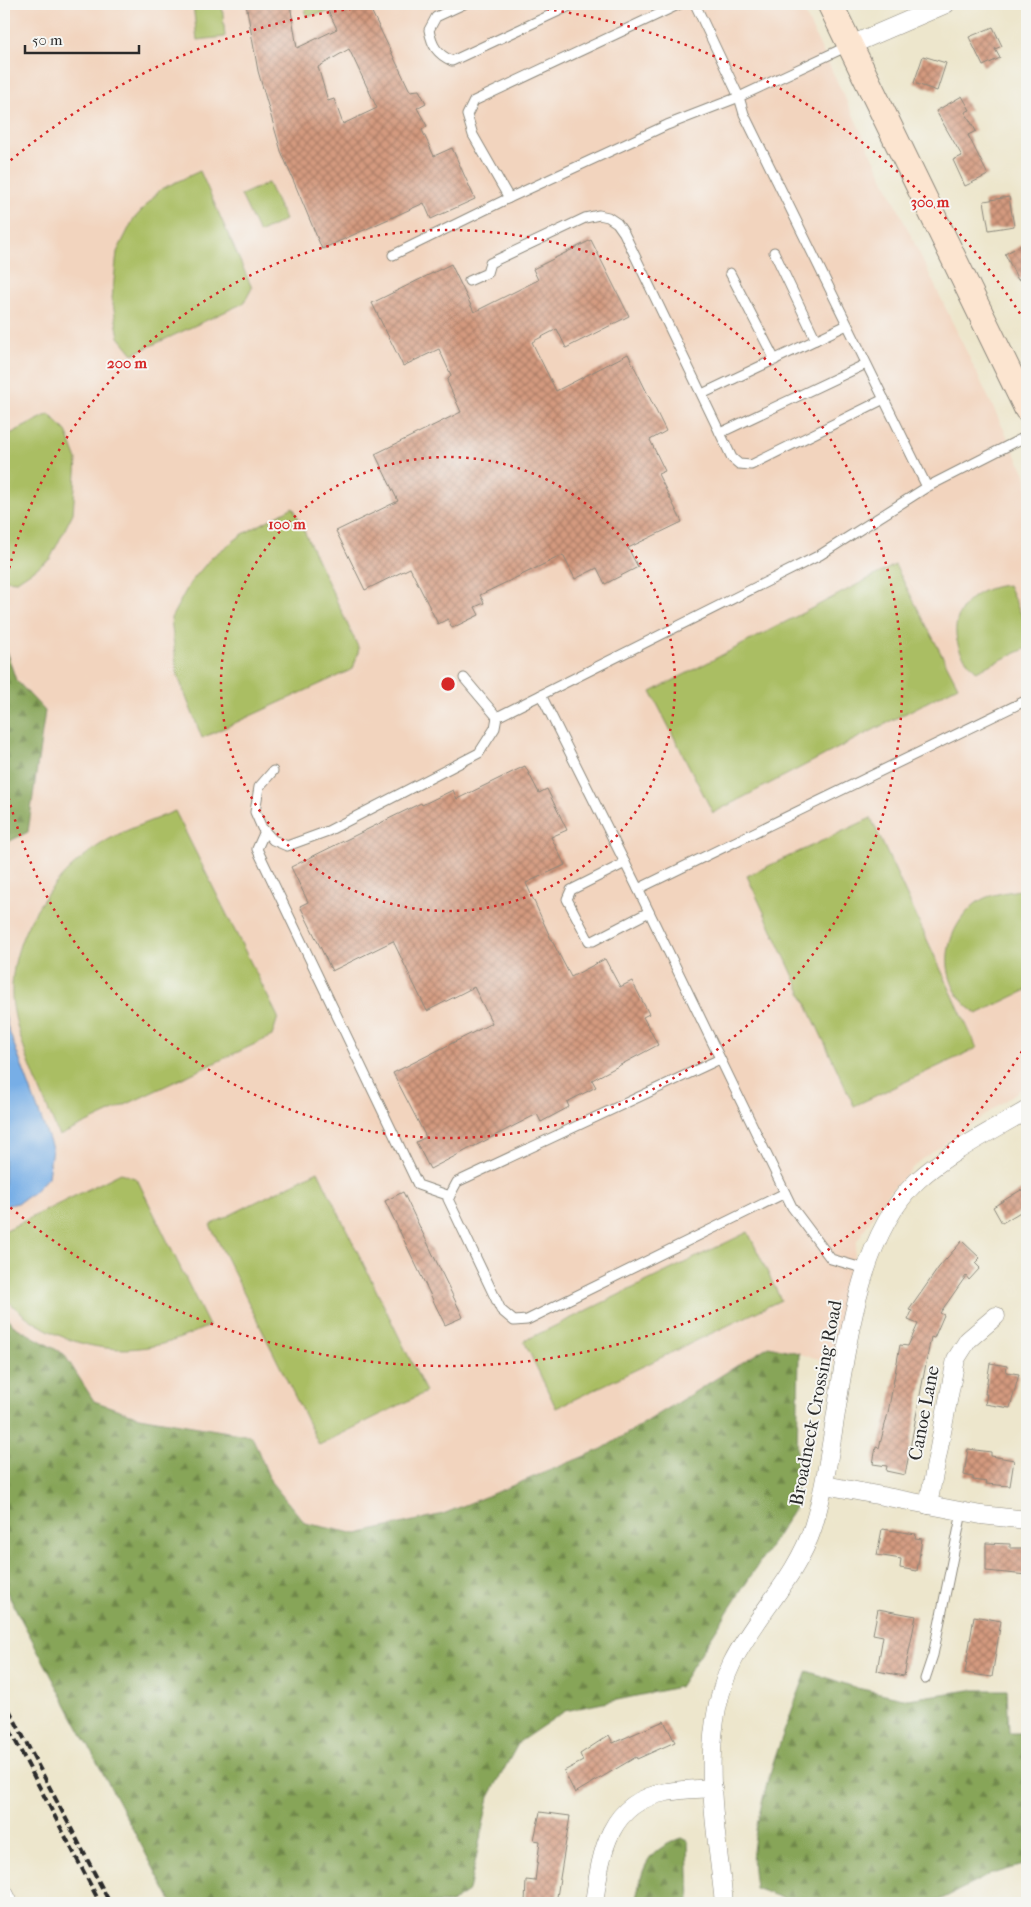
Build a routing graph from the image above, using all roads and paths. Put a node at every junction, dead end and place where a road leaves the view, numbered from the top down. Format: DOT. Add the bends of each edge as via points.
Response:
graph roads {
  1 [pos="464,4"];
  2 [pos="574,4"];
  3 [pos="680,4"];
  4 [pos="695,4"];
  5 [pos="830,4"];
  6 [pos="946,4"];
  7 [pos="851,45"];
  8 [pos="739,97"];
  9 [pos="508,198"];
  10 [pos="774,252"];
  11 [pos="393,255"];
  12 [pos="730,273"];
  13 [pos="469,281"];
  14 [pos="847,325"];
  15 [pos="816,340"];
  16 [pos="775,360"];
  17 [pos="866,364"];
  18 [pos="702,394"];
  19 [pos="884,399"];
  20 [pos="1026,404"];
  21 [pos="720,433"];
  22 [pos="1027,436"];
  23 [pos="927,487"];
  24 [pos="464,678"];
  25 [pos="541,695"];
  26 [pos="1027,700"];
  27 [pos="498,717"];
  28 [pos="273,771"];
  29 [pos="265,831"];
  30 [pos="625,863"];
  31 [pos="638,889"];
  32 [pos="648,912"];
  33 [pos="720,1058"];
  34 [pos="1027,1110"];
  35 [pos="785,1193"];
  36 [pos="450,1196"];
  37 [pos="866,1269"];
  38 [pos="996,1316"];
  39 [pos="825,1485"];
  40 [pos="928,1504"];
  41 [pos="962,1512"];
  42 [pos="1027,1520"];
  43 [pos="925,1679"];
  44 [pos="713,1788"];
  45 [pos="4,1893"];
  46 [pos="9,1903"];
  47 [pos="594,1903"];
  48 [pos="724,1903"];
  1 -- 2 [label="lane" via="436,16 429,30 432,46 441,56 452,61"];
  3 -- 9 [label="lane" via="474,101 467,115 473,135"];
  4 -- 8 [label="lane"];
  5 -- 7 [label="street"];
  6 -- 7 [label="street"];
  7 -- 8 [label="lane"];
  7 -- 20 [label="street"];
  8 -- 9 [label="lane" via="667,125"];
  8 -- 14 [label="lane" via="744,114"];
  9 -- 11 [label="lane"];
  10 -- 15 [label="lane"];
  12 -- 16 [label="lane"];
  13 -- 18 [label="lane" via="487,273 490,263 562,228 599,214 608,217 624,232"];
  14 -- 15 [label="lane"];
  14 -- 17 [label="lane"];
  15 -- 16 [label="lane"];
  16 -- 18 [label="lane"];
  17 -- 19 [label="lane"];
  17 -- 21 [label="lane"];
  18 -- 21 [label="lane"];
  19 -- 21 [label="lane" via="751,464 739,464 732,458"];
  19 -- 23 [label="lane"];
  22 -- 23 [label="lane"];
  23 -- 25 [label="lane" via="820,555"];
  24 -- 27 [label="lane"];
  25 -- 27 [label="lane"];
  25 -- 30 [label="lane"];
  26 -- 31 [label="lane"];
  27 -- 29 [label="lane" via="479,753 328,831 287,846 273,840"];
  28 -- 29 [label="lane" via="259,787 255,812"];
  29 -- 36 [label="lane" via="258,848 418,1185"];
  30 -- 31 [label="lane"];
  30 -- 32 [label="lane" via="571,890 567,899 574,914 586,937 593,941"];
  31 -- 32 [label="lane"];
  32 -- 33 [label="lane"];
  33 -- 35 [label="lane"];
  33 -- 36 [label="lane" via="457,1182"];
  34 -- 37 [label="street, Broadneck Crossing Road" via="918,1181 895,1207"];
  35 -- 36 [label="lane" via="527,1320 514,1321 501,1310 448,1199"];
  35 -- 37 [label="lane" via="831,1259"];
  37 -- 39 [label="street, Broadneck Crossing Road" via="851,1331"];
  38 -- 40 [label="street, Canoe Lane" via="968,1340 956,1359"];
  39 -- 40 [label="street"];
  39 -- 44 [label="street, Broadneck Crossing Road" via="812,1530 798,1562 760,1614 724,1681 716,1705 712,1735"];
  40 -- 41 [label="street"];
  41 -- 42 [label="street"];
  41 -- 43 [label="lane" via="933,1656"];
  44 -- 47 [label="street" via="666,1792 626,1809 601,1854"];
  44 -- 48 [label="street, Broadneck Crossing Road"];
  45 -- 46 [label="street"];
}
